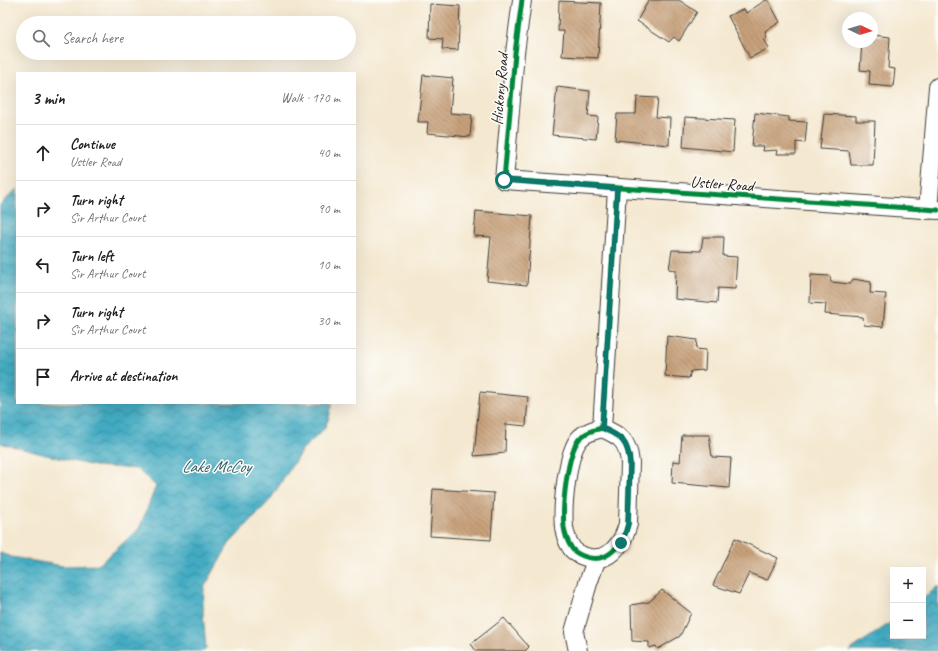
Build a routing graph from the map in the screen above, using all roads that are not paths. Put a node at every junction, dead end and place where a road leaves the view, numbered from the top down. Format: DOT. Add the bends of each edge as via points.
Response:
graph roads {
  1 [pos="522,0"];
  2 [pos="938,87"];
  3 [pos="504,180"];
  4 [pos="617,189"];
  5 [pos="933,210"];
  6 [pos="602,428"];
  7 [pos="597,558"];
  8 [pos="578,651"];
  1 -- 3 [label="street, Hickory Road"];
  2 -- 5 [label="street"];
  3 -- 4 [label="street, Ustler Road"];
  4 -- 5 [label="street, Ustler Road"];
  4 -- 6 [label="street"];
  6 -- 7 [label="street" via="620,438 629,453 628,524 621,543 615,550 607,556"];
  6 -- 7 [label="street" via="580,437 575,445 570,459 564,510 564,526 572,549 586,557"];
  7 -- 8 [label="street" via="574,632"];
}
